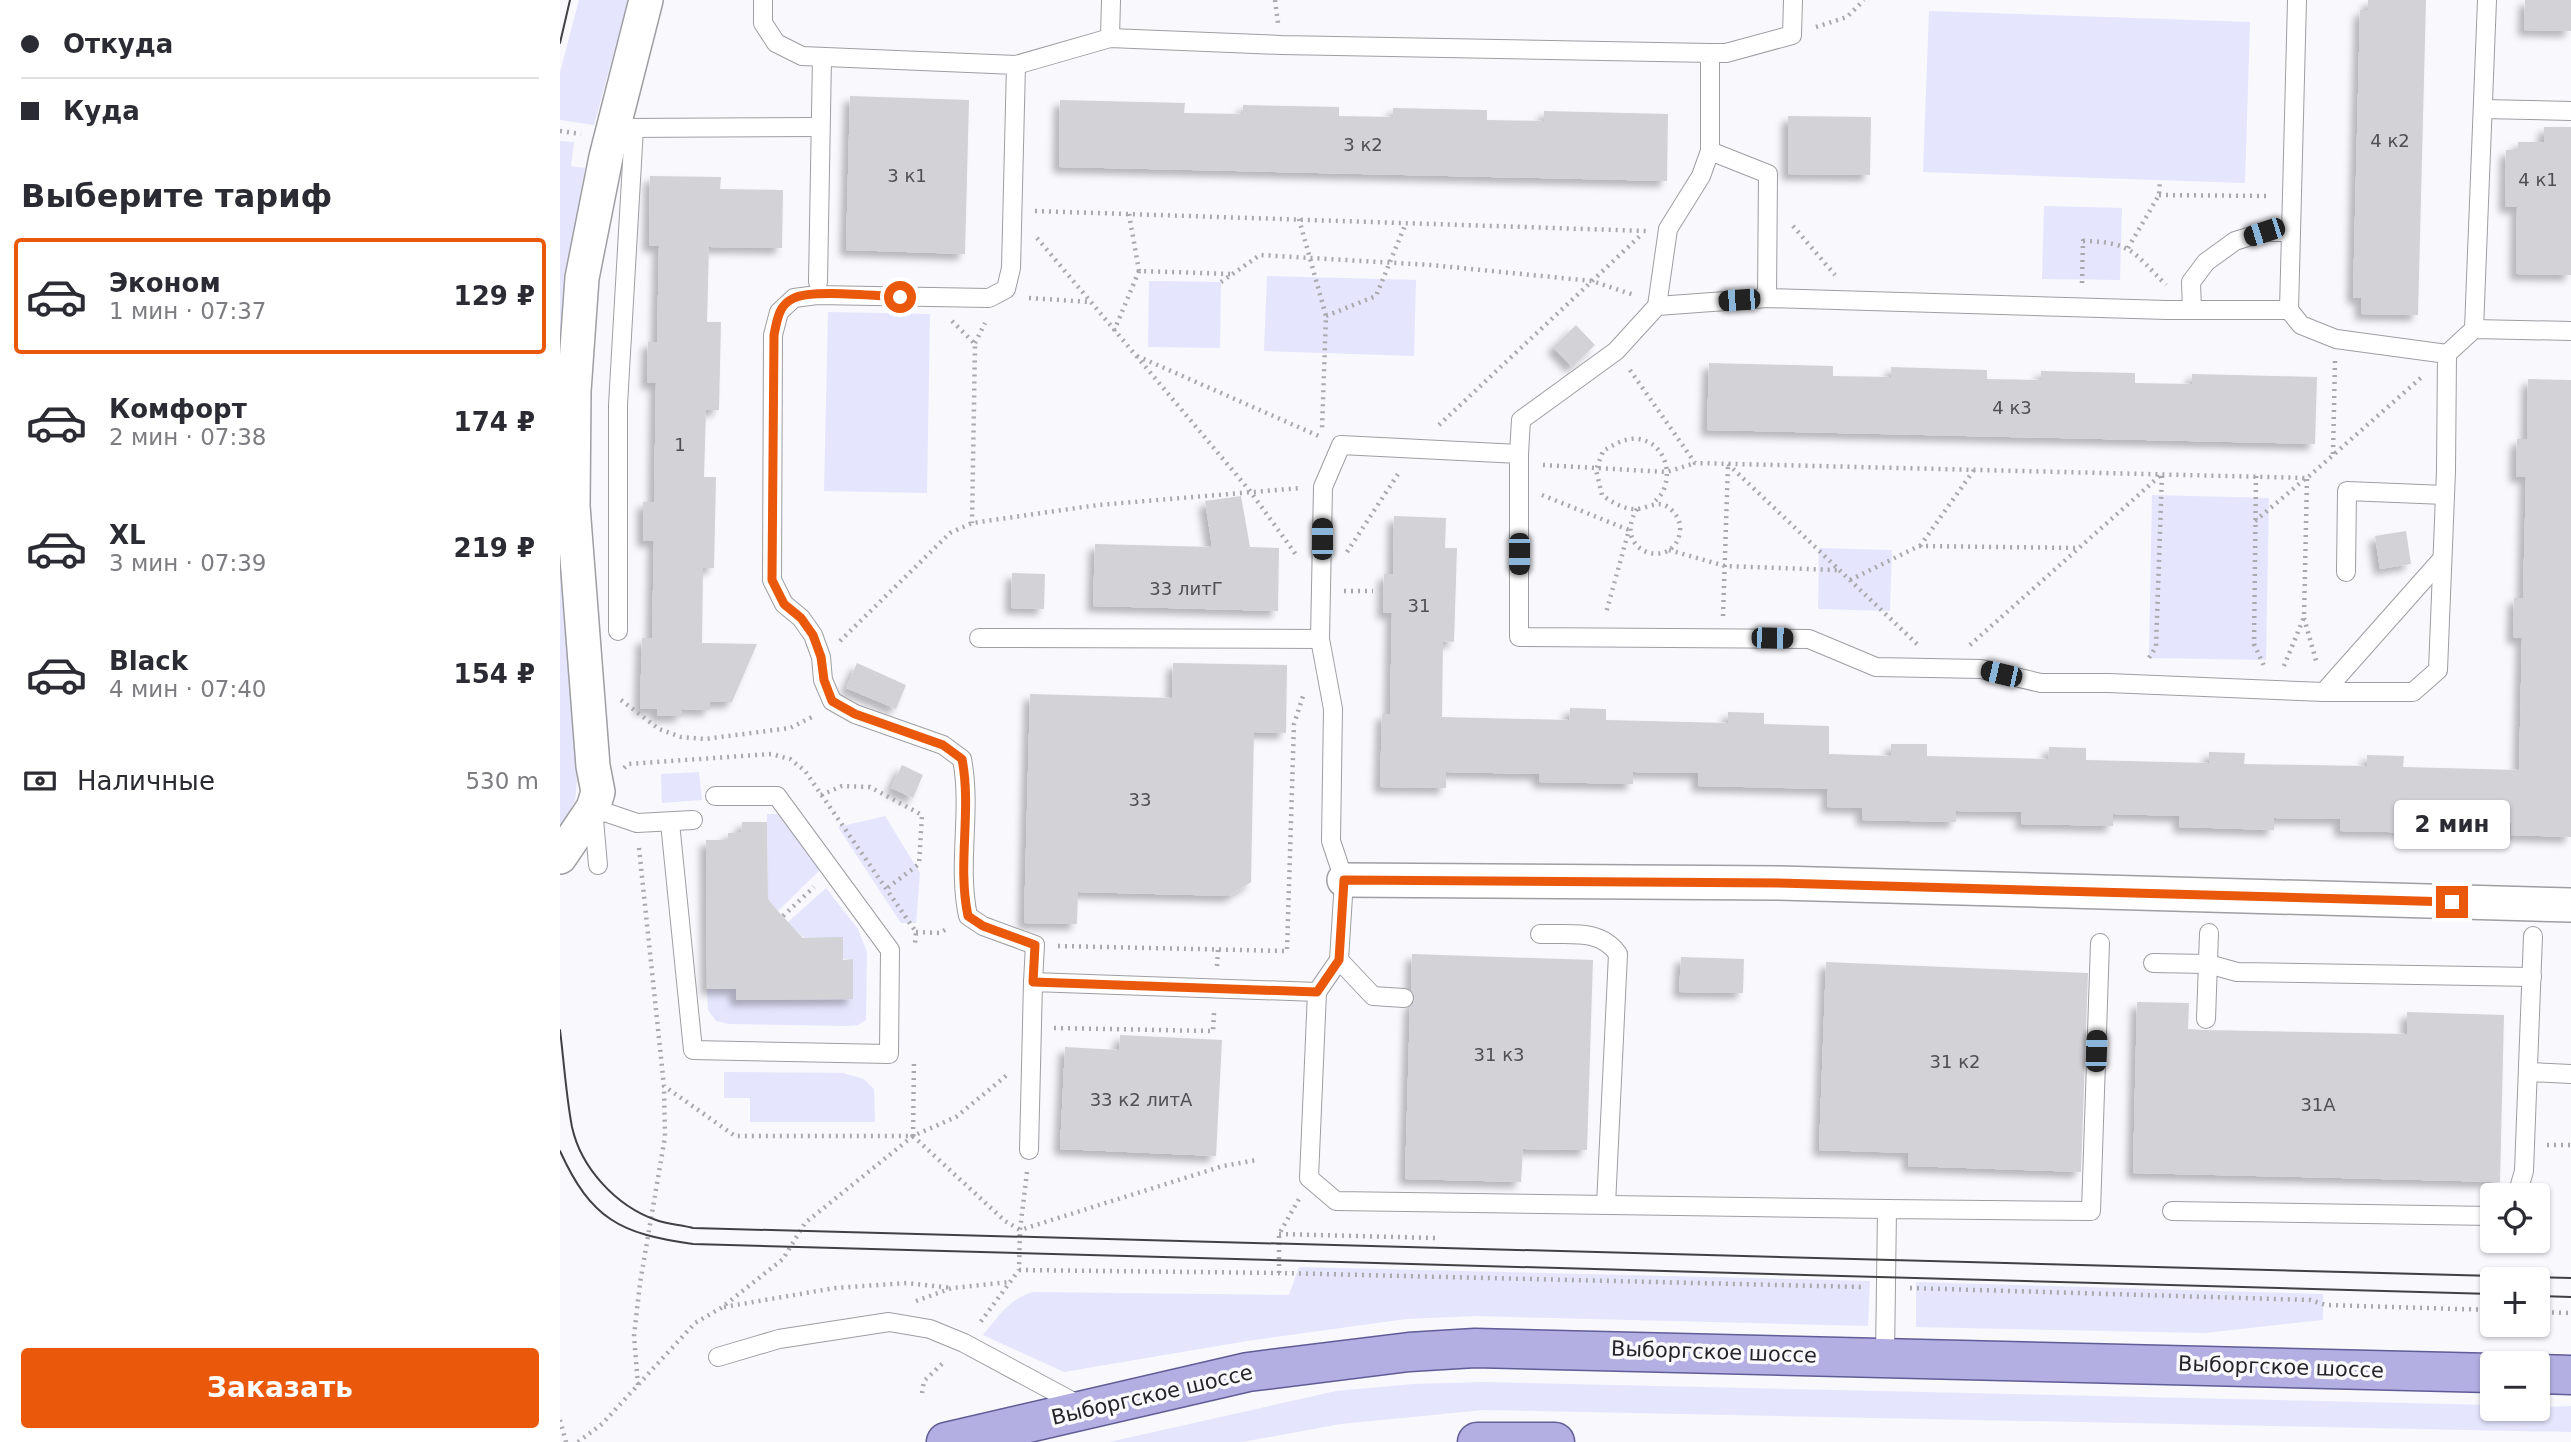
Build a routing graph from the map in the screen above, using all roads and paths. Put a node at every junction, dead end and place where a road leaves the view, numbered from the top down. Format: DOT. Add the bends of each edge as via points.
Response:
graph roads {
  1 [pos="646,0"];
  2 [pos="763,0"];
  3 [pos="1111,0"];
  4 [pos="1793,0"];
  5 [pos="1864,0"];
  6 [pos="2297,0"];
  7 [pos="2487,0"];
  8 [pos="1792,35"];
  9 [pos="1110,38"];
  10 [pos="1710,53"];
  11 [pos="822,57"];
  12 [pos="1016,65"];
  13 [pos="2483,109"];
  14 [pos="2571,111"];
  15 [pos="820,127"];
  16 [pos="623,129"];
  17 [pos="1710,152"];
  18 [pos="2160,180"];
  19 [pos="2159,195"];
  20 [pos="2292,196"];
  21 [pos="1768,208"];
  22 [pos="1014,210"];
  23 [pos="1129,214"];
  24 [pos="1299,219"];
  25 [pos="1406,223"];
  26 [pos="1668,229"];
  27 [pos="1646,231"];
  28 [pos="2291,232"];
  29 [pos="2128,248"];
  30 [pos="1308,258"];
  31 [pos="1391,262"];
  32 [pos="1139,271"];
  33 [pos="1232,274"];
  34 [pos="1592,281"];
  35 [pos="818,282"];
  36 [pos="1221,282"];
  37 [pos="1006,289"];
  38 [pos="946,299"];
  39 [pos="1767,299"];
  40 [pos="1848,301"];
  41 [pos="1090,302"];
  42 [pos="1657,306"];
  43 [pos="2082,307"];
  44 [pos="2192,310"];
  45 [pos="2289,310"];
  46 [pos="1326,316"];
  47 [pos="2474,329"];
  48 [pos="1114,331"];
  49 [pos="2571,331"];
  50 [pos="2336,339"];
  51 [pos="1616,351"];
  52 [pos="1133,354"];
  53 [pos="2448,354"];
  54 [pos="1321,437"];
  55 [pos="1340,445"];
  56 [pos="1414,449"];
  57 [pos="1519,454"];
  58 [pos="2333,455"];
  59 [pos="1695,463"];
  60 [pos="1728,463"];
  61 [pos="1596,470"];
  62 [pos="1974,470"];
  63 [pos="1667,472"];
  64 [pos="2162,474"];
  65 [pos="2256,477"];
  66 [pos="2307,478"];
  67 [pos="1519,486"];
  68 [pos="1323,487"];
  69 [pos="1250,491"];
  70 [pos="2445,495"];
  71 [pos="1653,504"];
  72 [pos="1637,509"];
  73 [pos="2255,521"];
  74 [pos="972,523"];
  75 [pos="1629,530"];
  76 [pos="1919,547"];
  77 [pos="2078,548"];
  78 [pos="1669,550"];
  79 [pos="2442,559"];
  80 [pos="1725,566"];
  81 [pos="1839,570"];
  82 [pos="2346,572"];
  83 [pos="1850,580"];
  84 [pos="1322,590"];
  85 [pos="2304,617"];
  86 [pos="618,631"];
  87 [pos="1599,637"];
  88 [pos="979,638"];
  89 [pos="1723,638"];
  90 [pos="1320,639"];
  91 [pos="821,657"];
  92 [pos="1943,669"];
  93 [pos="2133,684"];
  94 [pos="2274,690"];
  95 [pos="2324,692"];
  96 [pos="832,701"];
  97 [pos="621,713"];
  98 [pos="625,752"];
  99 [pos="628,764"];
  100 [pos="821,794"];
  101 [pos="715,796"];
  102 [pos="595,800"];
  103 [pos="693,820"];
  104 [pos="637,823"];
  105 [pos="670,823"];
  106 [pos="560,857"];
  107 [pos="598,865"];
  108 [pos="1344,880"];
  109 [pos="816,886"];
  110 [pos="886,888"];
  111 [pos="2571,905"];
  112 [pos="783,916"];
  113 [pos="968,916"];
  114 [pos="2209,933"];
  115 [pos="1540,934"];
  116 [pos="2533,936"];
  117 [pos="2100,943"];
  118 [pos="1035,945"];
  119 [pos="1218,950"];
  120 [pos="1339,960"];
  121 [pos="2153,962"];
  122 [pos="2208,964"];
  123 [pos="2532,977"];
  124 [pos="1033,982"];
  125 [pos="1216,988"];
  126 [pos="1317,992"];
  127 [pos="1404,998"];
  128 [pos="2206,1019"];
  129 [pos="1032,1027"];
  130 [pos="1032,1055"];
  131 [pos="2529,1072"];
  132 [pos="2571,1074"];
  133 [pos="664,1086"];
  134 [pos="913,1136"];
  135 [pos="1029,1150"];
  136 [pos="1257,1160"];
  137 [pos="1309,1178"];
  138 [pos="2520,1183"];
  139 [pos="1606,1205"];
  140 [pos="1887,1209"];
  141 [pos="2172,1211"];
  142 [pos="2480,1216"];
  143 [pos="1020,1230"];
  144 [pos="1279,1234"];
  145 [pos="1435,1238"];
  146 [pos="1279,1273"];
  147 [pos="1011,1282"];
  148 [pos="1886,1287"];
  149 [pos="952,1288"];
  150 [pos="721,1308"];
  151 [pos="2480,1310"];
  152 [pos="2550,1311"];
  153 [pos="2571,1312"];
  154 [pos="889,1322"];
  155 [pos="1885,1356"];
  156 [pos="718,1357"];
  157 [pos="2480,1373"];
  158 [pos="2550,1374"];
  159 [pos="2571,1375"];
  160 [pos="638,1385"];
  161 [pos="1087,1409"];
  162 [pos="560,1420"];
  163 [pos="566,1442"];
  164 [pos="578,1442"];
  165 [pos="946,1442"];
  166 [pos="1477,1442"];
  167 [pos="1555,1442"];
  1 -- 16 [label="street"];
  2 -- 11 [label="lane" via="763,23 776,43 802,56"];
  3 -- 9 [label="lane"];
  4 -- 8 [label="lane"];
  5 -- 8 [label="path" via="1847,17"];
  6 -- 20 [label="lane"];
  7 -- 13 [label="lane"];
  8 -- 10 [label="lane"];
  9 -- 10 [label="lane"];
  9 -- 12 [label="lane"];
  10 -- 17 [label="lane"];
  11 -- 12 [label="lane"];
  11 -- 15 [label="lane"];
  12 -- 22 [label="lane"];
  13 -- 14 [label="lane"];
  13 -- 47 [label="lane"];
  15 -- 16 [label="lane"];
  15 -- 35 [label="lane"];
  16 -- 86 [label="lane"];
  16 -- 102 [label="street" via="582,278 574,391 573,506"];
  17 -- 21 [label="lane" via="1768,174"];
  17 -- 26 [label="lane" via="1701,176"];
  18 -- 19 [label="path"];
  19 -- 20 [label="path"];
  19 -- 29 [label="path"];
  20 -- 28 [label="lane"];
  21 -- 39 [label="lane"];
  21 -- 40 [label="path" via="1781,212 1840,280"];
  22 -- 23 [label="path"];
  22 -- 37 [label="lane"];
  22 -- 41 [label="path"];
  23 -- 24 [label="path"];
  23 -- 32 [label="path"];
  24 -- 25 [label="path"];
  24 -- 30 [label="path"];
  25 -- 27 [label="path"];
  25 -- 31 [label="path"];
  26 -- 27 [label="path"];
  26 -- 42 [label="lane"];
  27 -- 34 [label="path"];
  28 -- 44 [label="lane" via="2264,232 2235,242 2207,262 2191,282"];
  28 -- 45 [label="lane"];
  29 -- 43 [label="path" via="2111,241 2083,241"];
  29 -- 44 [label="path"];
  30 -- 31 [label="path"];
  30 -- 33 [label="path" via="1260,255"];
  30 -- 46 [label="path"];
  31 -- 34 [label="path"];
  31 -- 46 [label="path" via="1376,296"];
  32 -- 33 [label="path"];
  32 -- 48 [label="path"];
  33 -- 36 [label="path"];
  34 -- 42 [label="path"];
  34 -- 56 [label="path"];
  37 -- 38 [label="lane" via="989,298"];
  37 -- 41 [label="path" via="1022,297"];
  38 -- 74 [label="path" via="945,314 975,344"];
  38 -- 91 [label="lane" via="817,295 794,298 779,312 774,335 772,580 784,604 813,635"];
  39 -- 40 [label="lane"];
  39 -- 42 [label="lane"];
  40 -- 43 [label="lane"];
  41 -- 48 [label="path"];
  42 -- 51 [label="lane"];
  43 -- 44 [label="lane"];
  44 -- 45 [label="lane"];
  45 -- 50 [label="lane" via="2301,325"];
  46 -- 54 [label="path"];
  47 -- 49 [label="lane"];
  47 -- 53 [label="lane"];
  48 -- 52 [label="path"];
  50 -- 53 [label="lane"];
  50 -- 58 [label="path"];
  51 -- 57 [label="lane" via="1521,419"];
  51 -- 59 [label="path"];
  52 -- 54 [label="path"];
  52 -- 69 [label="path"];
  53 -- 58 [label="path"];
  53 -- 70 [label="lane"];
  54 -- 55 [label="path"];
  55 -- 56 [label="lane"];
  55 -- 68 [label="lane"];
  56 -- 57 [label="lane"];
  56 -- 84 [label="path"];
  57 -- 61 [label="path" via="1542,465"];
  57 -- 67 [label="lane"];
  58 -- 66 [label="path"];
  59 -- 60 [label="path"];
  59 -- 63 [label="path"];
  60 -- 62 [label="path"];
  60 -- 80 [label="path"];
  60 -- 81 [label="path"];
  61 -- 63 [label="path"];
  61 -- 63 [label="path" via="1603,451 1637,439 1653,444 1664,455"];
  61 -- 72 [label="path" via="1602,495"];
  62 -- 64 [label="path"];
  62 -- 76 [label="path"];
  63 -- 71 [label="path" via="1663,492"];
  64 -- 65 [label="path"];
  64 -- 77 [label="path"];
  64 -- 93 [label="path" via="2156,647"];
  65 -- 66 [label="path"];
  65 -- 73 [label="path"];
  66 -- 73 [label="path"];
  66 -- 85 [label="path"];
  67 -- 75 [label="path"];
  67 -- 87 [label="lane" via="1518,637"];
  68 -- 69 [label="path"];
  68 -- 84 [label="lane"];
  69 -- 74 [label="path"];
  69 -- 84 [label="path"];
  70 -- 79 [label="lane"];
  70 -- 82 [label="lane" via="2347,491"];
  71 -- 72 [label="path"];
  71 -- 78 [label="path" via="1666,505 1676,514 1678,540"];
  72 -- 75 [label="path"];
  73 -- 94 [label="path" via="2253,644"];
  74 -- 91 [label="path" via="950,533"];
  75 -- 78 [label="path" via="1643,552"];
  75 -- 87 [label="path"];
  76 -- 77 [label="path"];
  76 -- 83 [label="path"];
  77 -- 92 [label="path"];
  78 -- 80 [label="path"];
  79 -- 95 [label="lane"];
  79 -- 95 [label="lane" via="2438,670 2413,692"];
  80 -- 81 [label="path"];
  80 -- 89 [label="path"];
  81 -- 83 [label="path"];
  83 -- 92 [label="path"];
  84 -- 90 [label="lane"];
  85 -- 94 [label="path"];
  85 -- 95 [label="path"];
  87 -- 89 [label="lane"];
  88 -- 90 [label="lane"];
  89 -- 92 [label="lane" via="1808,639 1876,667"];
  90 -- 108 [label="lane" via="1333,709 1331,841"];
  90 -- 119 [label="path" via="1294,724 1287,951"];
  91 -- 96 [label="lane"];
  92 -- 93 [label="lane" via="1981,669 2041,683"];
  93 -- 94 [label="lane"];
  94 -- 95 [label="lane"];
  96 -- 97 [label="path" via="790,729 705,739 659,729 621,699"];
  96 -- 113 [label="lane" via="855,714 943,745 962,759"];
  98 -- 99 [label="path"];
  99 -- 100 [label="path" via="771,754 790,759"];
  99 -- 102 [label="path"];
  99 -- 104 [label="path"];
  100 -- 110 [label="path"];
  100 -- 110 [label="path" via="842,786 870,787 922,814 919,864"];
  101 -- 105 [label="lane" via="777,796 890,950 889,1054 693,1051"];
  102 -- 104 [label="lane"];
  102 -- 106 [label="street"];
  102 -- 107 [label="lane"];
  103 -- 105 [label="lane"];
  104 -- 105 [label="lane"];
  104 -- 133 [label="path"];
  108 -- 111 [label="street" via="1779,883"];
  108 -- 120 [label="lane"];
  109 -- 112 [label="path"];
  110 -- 113 [label="path" via="916,932 940,933"];
  113 -- 118 [label="lane"];
  114 -- 122 [label="lane"];
  115 -- 139 [label="lane" via="1595,935 1610,942 1618,954"];
  116 -- 123 [label="lane"];
  117 -- 140 [label="lane" via="2091,1211"];
  118 -- 119 [label="path"];
  118 -- 124 [label="lane"];
  119 -- 125 [label="path"];
  120 -- 126 [label="lane"];
  120 -- 127 [label="lane" via="1373,996"];
  121 -- 122 [label="lane"];
  122 -- 123 [label="lane" via="2237,972"];
  122 -- 128 [label="lane"];
  123 -- 131 [label="lane"];
  124 -- 125 [label="lane"];
  124 -- 129 [label="lane"];
  125 -- 126 [label="lane"];
  125 -- 129 [label="path" via="1213,1031"];
  126 -- 137 [label="lane"];
  129 -- 130 [label="lane"];
  130 -- 134 [label="path" via="956,1117"];
  130 -- 135 [label="lane"];
  131 -- 132 [label="lane"];
  131 -- 138 [label="lane"];
  133 -- 134 [label="path" via="735,1136"];
  133 -- 160 [label="path" via="665,1137 634,1336"];
  134 -- 143 [label="path" via="1005,1222"];
  134 -- 150 [label="path" via="805,1223 783,1259"];
  135 -- 143 [label="path"];
  136 -- 143 [label="path" via="1223,1166"];
  137 -- 139 [label="lane" via="1336,1201"];
  137 -- 144 [label="path"];
  139 -- 140 [label="lane"];
  140 -- 148 [label="lane"];
  141 -- 142 [label="lane"];
  143 -- 146 [label="path" via="1019,1270"];
  144 -- 145 [label="path"];
  144 -- 146 [label="path"];
  146 -- 148 [label="path"];
  147 -- 149 [label="path"];
  148 -- 151 [label="path" via="2297,1299 2326,1305"];
  148 -- 155 [label="lane"];
  149 -- 150 [label="path" via="907,1283 835,1288"];
  149 -- 154 [label="path" via="918,1299"];
  150 -- 160 [label="path" via="695,1323"];
  152 -- 153 [label="path"];
  154 -- 156 [label="lane" via="779,1339"];
  154 -- 161 [label="lane" via="930,1329 964,1343"];
  155 -- 157 [label="main road, Выборгское шоссе"];
  155 -- 161 [label="main road, Выборгское шоссе" via="1542,1348 1409,1352 1248,1372"];
  158 -- 159 [label="main road"];
  160 -- 164 [label="path" via="603,1424"];
  161 -- 165 [label="main road, Выборгское шоссе"];
  162 -- 163 [label="path"];
  166 -- 167 [label="main road"];
}
